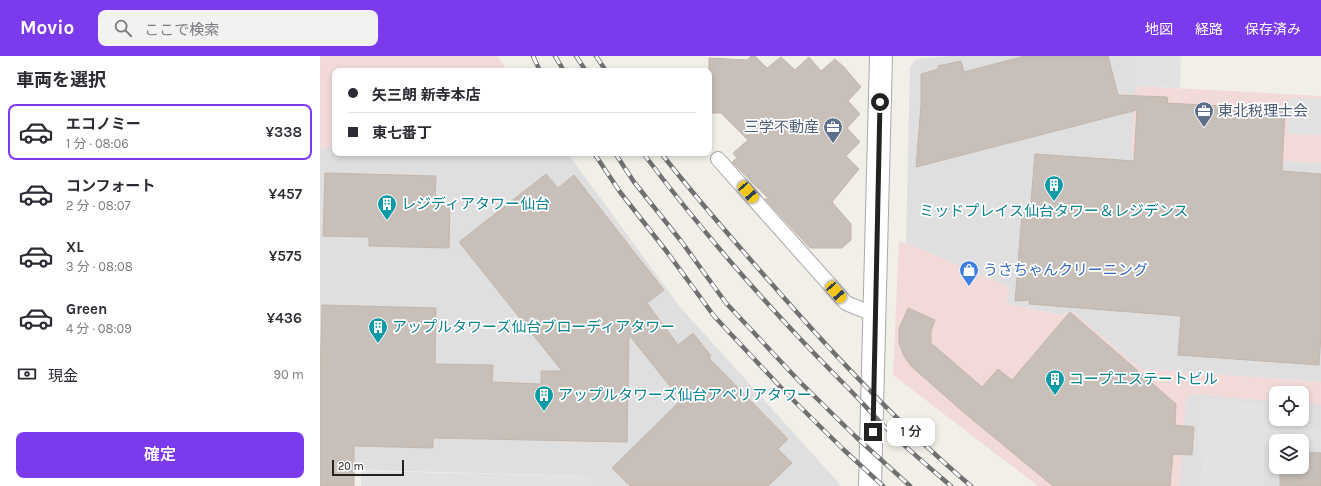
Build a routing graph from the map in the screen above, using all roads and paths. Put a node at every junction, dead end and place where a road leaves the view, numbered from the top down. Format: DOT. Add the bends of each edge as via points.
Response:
graph roads {
  1 [pos="882,56"];
  2 [pos="718,159"];
  3 [pos="875,315"];
  4 [pos="870,486"];
  1 -- 3 [label="street"];
  2 -- 3 [label="lane" via="846,303"];
  3 -- 4 [label="street"];
}
